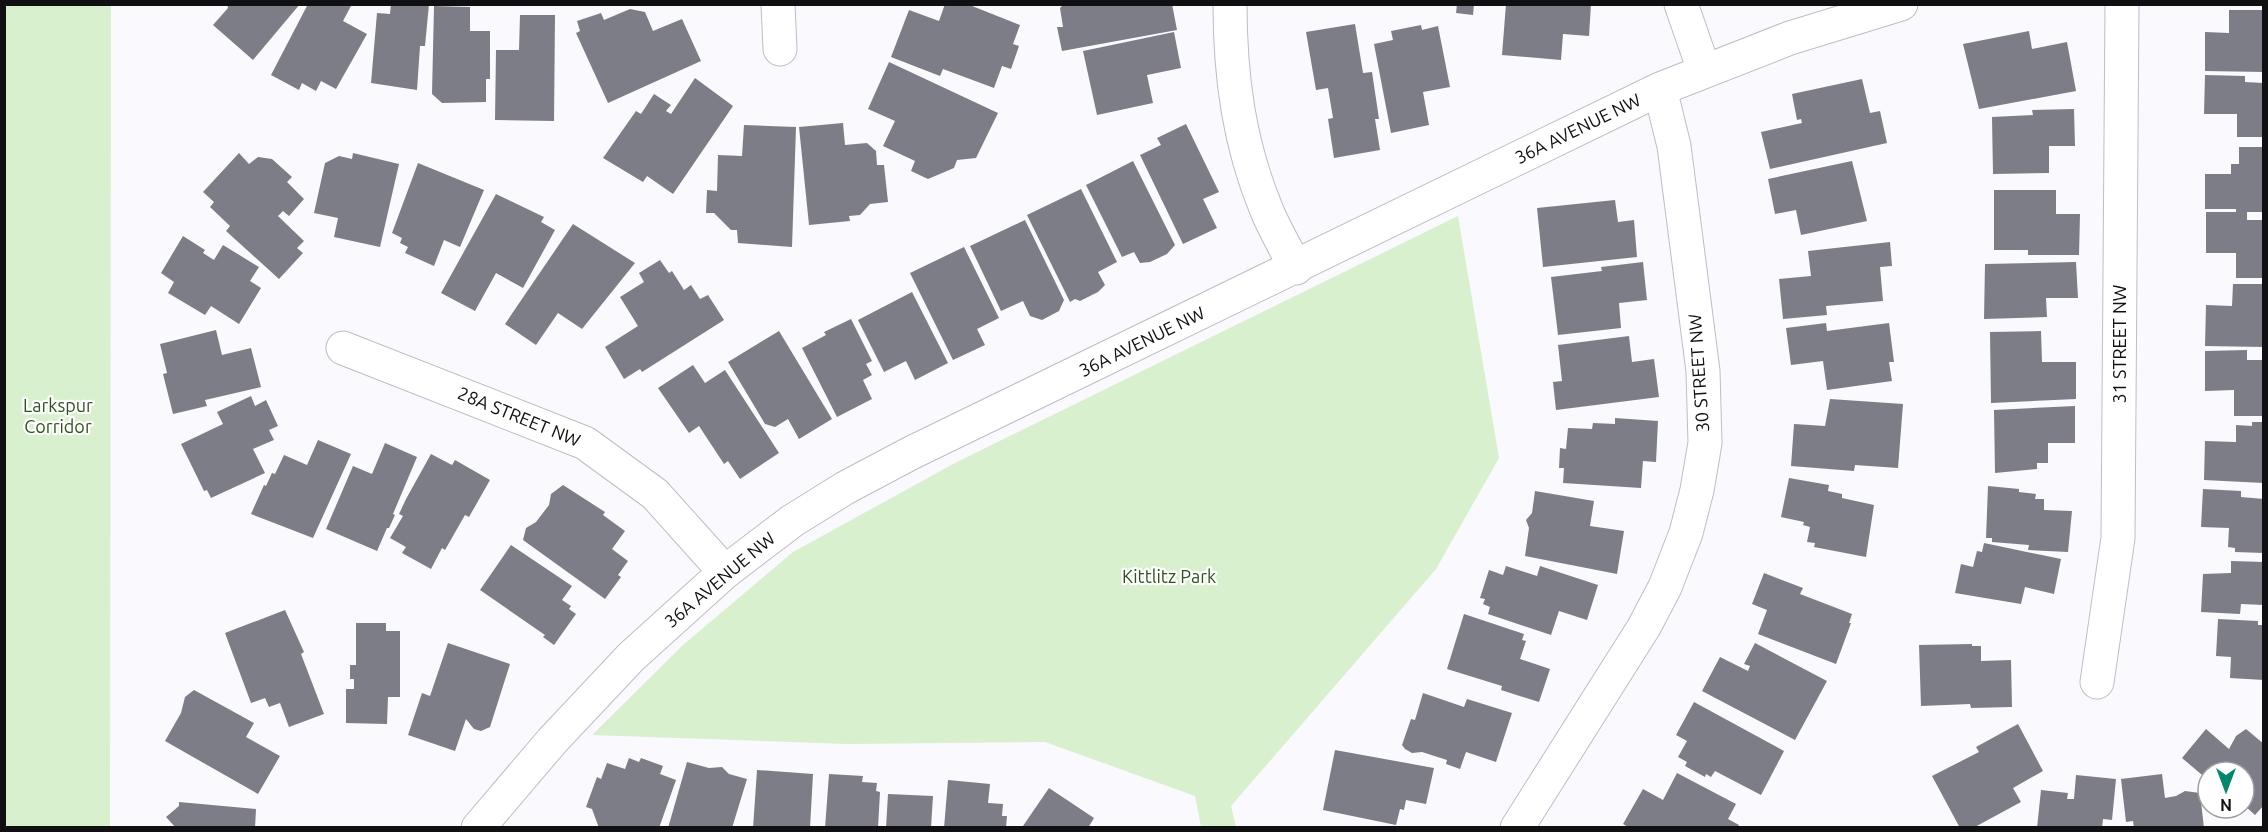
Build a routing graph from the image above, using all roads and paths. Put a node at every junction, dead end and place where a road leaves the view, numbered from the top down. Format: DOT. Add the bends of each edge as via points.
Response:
graph roads {
  1 [pos="778,4"];
  2 [pos="1230,4"];
  3 [pos="1681,4"];
  4 [pos="1901,4"];
  5 [pos="2122,4"];
  6 [pos="780,49"];
  7 [pos="1704,70"];
  8 [pos="1660,89"];
  9 [pos="1296,268"];
  10 [pos="343,348"];
  11 [pos="725,572"];
  12 [pos="2097,682"];
  13 [pos="478,828"];
  14 [pos="1517,828"];
  1 -- 6 [label="street"];
  2 -- 9 [label="street" via="1232,73 1245,143 1268,212"];
  3 -- 7 [label="street"];
  4 -- 7 [label="street, 36A AVENUE NW" via="1790,38"];
  5 -- 12 [label="street, 31 STREET NW" via="2118,538"];
  7 -- 8 [label="street, 36A AVENUE NW"];
  8 -- 9 [label="street, 36A AVENUE NW"];
  8 -- 14 [label="street, 30 STREET NW" via="1674,146 1702,371 1704,443 1697,490 1686,533 1665,587"];
  9 -- 11 [label="street, 36A AVENUE NW" via="855,483 792,521"];
  10 -- 11 [label="street, 28A STREET NW" via="585,443 655,494"];
  11 -- 13 [label="street, 36A AVENUE NW" via="631,657"];
}
